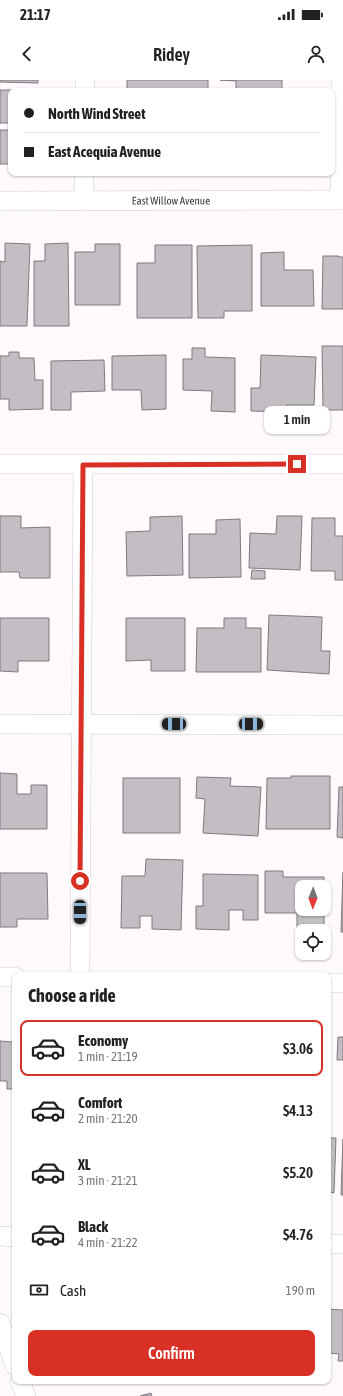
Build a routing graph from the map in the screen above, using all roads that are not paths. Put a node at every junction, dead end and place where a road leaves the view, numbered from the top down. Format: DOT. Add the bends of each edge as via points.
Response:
graph roads {
  1 [pos="341,80"];
  2 [pos="84,176"];
  3 [pos="0,200"];
  4 [pos="342,200"];
  5 [pos="84,201"];
  6 [pos="0,464"];
  7 [pos="343,464"];
  8 [pos="83,465"];
  9 [pos="0,724"];
  10 [pos="81,724"];
  11 [pos="343,725"];
  12 [pos="80,972"];
  13 [pos="0,977"];
  14 [pos="12,977"];
  15 [pos="331,983"];
  16 [pos="343,984"];
  17 [pos="0,1236"];
  18 [pos="12,1237"];
  19 [pos="331,1244"];
  20 [pos="343,1244"];
  21 [pos="0,1323"];
  22 [pos="12,1357"];
  23 [pos="21,1384"];
  24 [pos="26,1396"];
  1 -- 4 [label="street"];
  2 -- 5 [label="street"];
  3 -- 5 [label="street, East Willow Avenue"];
  4 -- 5 [label="street, East Willow Avenue"];
  6 -- 8 [label="street"];
  7 -- 8 [label="street"];
  8 -- 10 [label="street"];
  9 -- 10 [label="street"];
  10 -- 11 [label="street"];
  10 -- 12 [label="street"];
  13 -- 14 [label="street"];
  15 -- 16 [label="street"];
  17 -- 18 [label="street"];
  19 -- 20 [label="street"];
  21 -- 22 [label="street"];
  23 -- 24 [label="street"];
}
